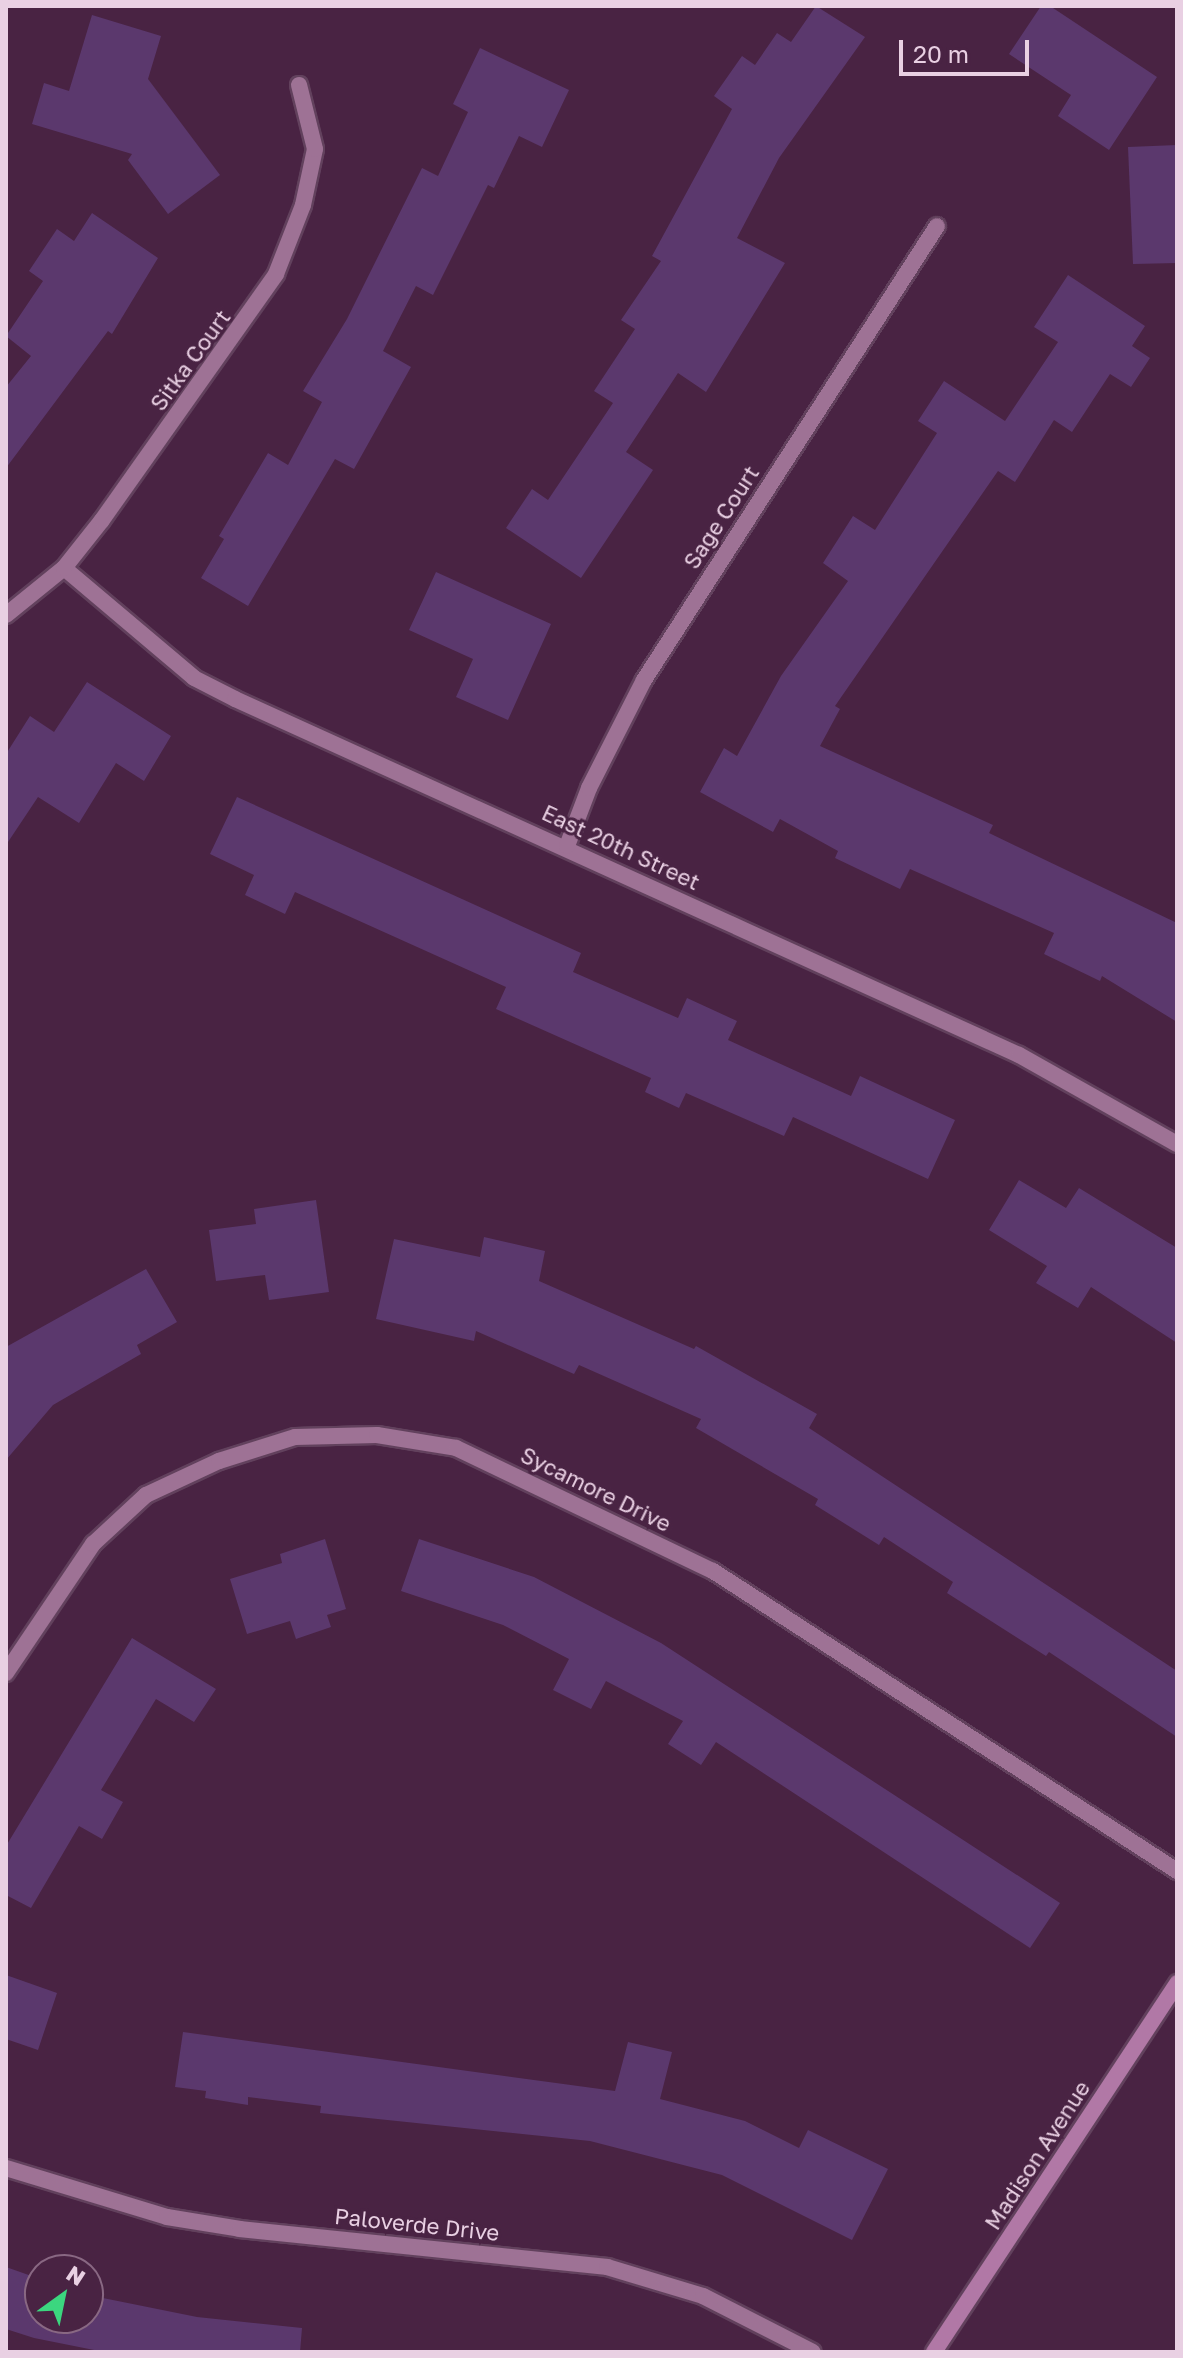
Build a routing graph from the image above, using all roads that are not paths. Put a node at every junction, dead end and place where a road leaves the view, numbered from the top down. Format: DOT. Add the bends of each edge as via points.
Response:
graph roads {
  1 [pos="299,85"];
  2 [pos="937,226"];
  3 [pos="64,568"];
  4 [pos="6,615"];
  5 [pos="567,846"];
  6 [pos="1177,1144"];
  7 [pos="6,1673"];
  8 [pos="1177,1871"];
  9 [pos="1177,1983"];
  10 [pos="6,2168"];
  11 [pos="813,2352"];
  12 [pos="934,2352"];
  1 -- 3 [label="street, Sitka Court" via="315,149 303,205 276,274"];
  2 -- 5 [label="street, Sage Court" via="644,680 589,788"];
  3 -- 4 [label="street, Sitka Court"];
  3 -- 5 [label="street, East 20th Street" via="194,678"];
  5 -- 6 [label="street, East 20th Street" via="1019,1055"];
  7 -- 8 [label="street, Sycamore Drive" via="93,1544 146,1495 219,1461 295,1437 377,1435 456,1448 713,1571"];
  9 -- 12 [label="main road, Madison Avenue"];
  10 -- 11 [label="street, Paloverde Drive" via="167,2217 607,2267 703,2296"];
}
